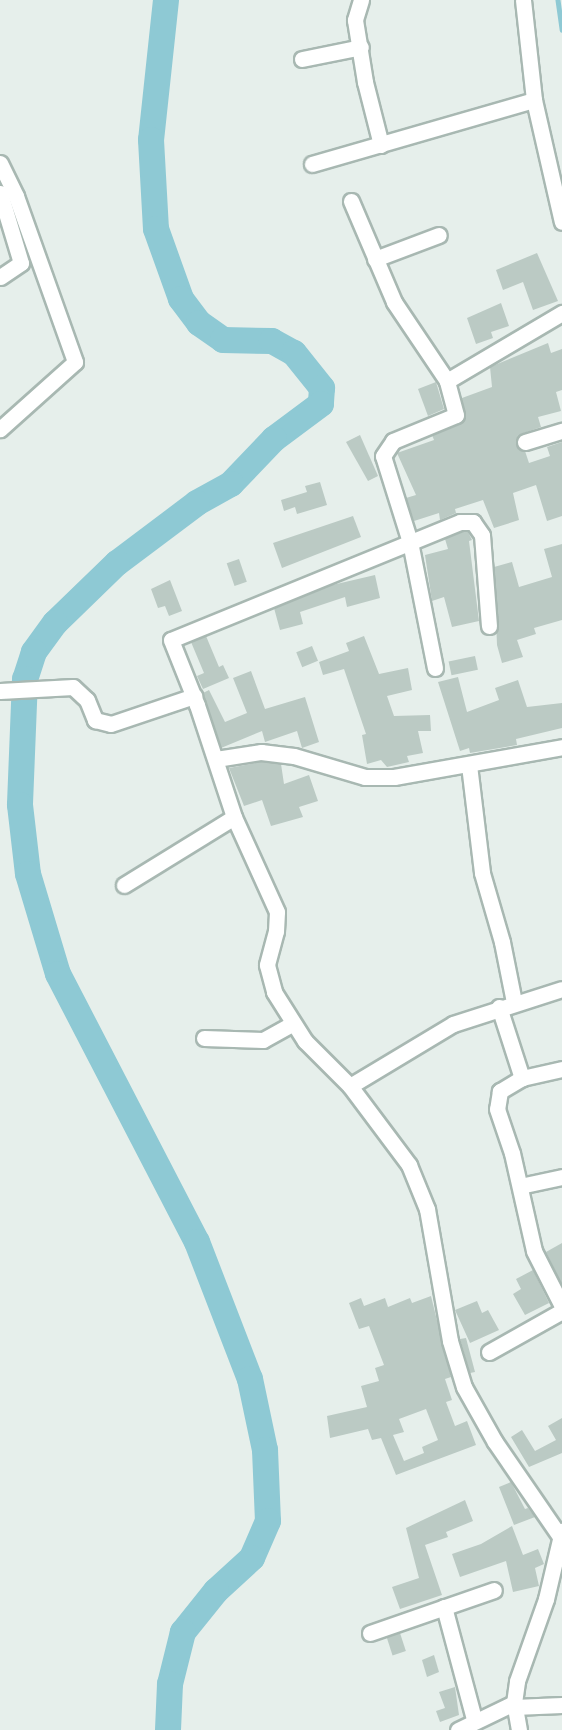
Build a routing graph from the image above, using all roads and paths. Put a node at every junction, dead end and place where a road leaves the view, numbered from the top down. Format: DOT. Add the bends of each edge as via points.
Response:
graph roads {
  1 [pos="361,0"];
  2 [pos="523,0"];
  3 [pos="361,47"];
  4 [pos="302,59"];
  5 [pos="534,100"];
  6 [pos="381,145"];
  7 [pos="0,163"];
  8 [pos="312,164"];
  9 [pos="0,193"];
  10 [pos="351,201"];
  11 [pos="562,222"];
  12 [pos="439,235"];
  13 [pos="375,259"];
  14 [pos="0,277"];
  15 [pos="562,313"];
  16 [pos="447,381"];
  17 [pos="0,429"];
  18 [pos="562,431"];
  19 [pos="525,442"];
  20 [pos="410,542"];
  21 [pos="489,626"];
  22 [pos="435,668"];
  23 [pos="1,691"];
  24 [pos="194,696"];
  25 [pos="562,747"];
  26 [pos="216,759"];
  27 [pos="469,765"];
  28 [pos="234,817"];
  29 [pos="124,885"];
  30 [pos="562,989"];
  31 [pos="506,1004"];
  32 [pos="292,1024"];
  33 [pos="204,1038"];
  34 [pos="562,1069"];
  35 [pos="522,1078"];
  36 [pos="350,1086"];
  37 [pos="562,1177"];
  38 [pos="520,1186"];
  39 [pos="562,1306"];
  40 [pos="562,1311"];
  41 [pos="489,1352"];
  42 [pos="561,1533"];
  43 [pos="494,1590"];
  44 [pos="444,1607"];
  45 [pos="370,1633"];
  46 [pos="514,1705"];
  47 [pos="562,1705"];
  48 [pos="474,1719"];
  49 [pos="458,1730"];
  50 [pos="519,1730"];
  1 -- 3 [label="street" via="355,20"];
  2 -- 5 [label="street"];
  3 -- 4 [label="street"];
  3 -- 6 [label="street" via="365,82"];
  5 -- 6 [label="street"];
  5 -- 11 [label="street"];
  6 -- 8 [label="street"];
  7 -- 17 [label="street" via="16,196 75,362"];
  9 -- 14 [label="street" via="21,263"];
  10 -- 13 [label="street"];
  12 -- 13 [label="street"];
  13 -- 16 [label="street" via="394,302"];
  15 -- 16 [label="street"];
  16 -- 20 [label="street" via="456,415 393,441 383,456"];
  18 -- 19 [label="street"];
  20 -- 21 [label="street" via="446,525 473,522 478,526 483,540"];
  20 -- 22 [label="street"];
  20 -- 24 [label="street" via="171,640"];
  23 -- 24 [label="street" via="73,687 87,700 95,720 111,724"];
  24 -- 26 [label="street"];
  25 -- 27 [label="street"];
  26 -- 27 [label="street" via="261,752 294,756 365,777 394,777"];
  26 -- 28 [label="street"];
  27 -- 31 [label="street" via="482,873 502,942"];
  28 -- 29 [label="street"];
  28 -- 32 [label="street" via="277,912 267,965 274,992"];
  30 -- 31 [label="street"];
  31 -- 35 [label="street"];
  31 -- 36 [label="street" via="434,1033"];
  32 -- 33 [label="street" via="263,1040"];
  32 -- 36 [label="street"];
  34 -- 35 [label="street"];
  35 -- 38 [label="street" via="502,1088 496,1099"];
  36 -- 42 [label="street" via="392,1137 419,1185 437,1253 453,1352 464,1387 495,1442"];
  37 -- 38 [label="street"];
  38 -- 39 [label="street" via="534,1251"];
  40 -- 41 [label="street"];
  42 -- 46 [label="street" via="546,1599 526,1649"];
  43 -- 44 [label="street"];
  44 -- 45 [label="street"];
  44 -- 48 [label="street"];
  46 -- 47 [label="street"];
  46 -- 48 [label="street"];
  46 -- 50 [label="street"];
  48 -- 49 [label="street"];
}
